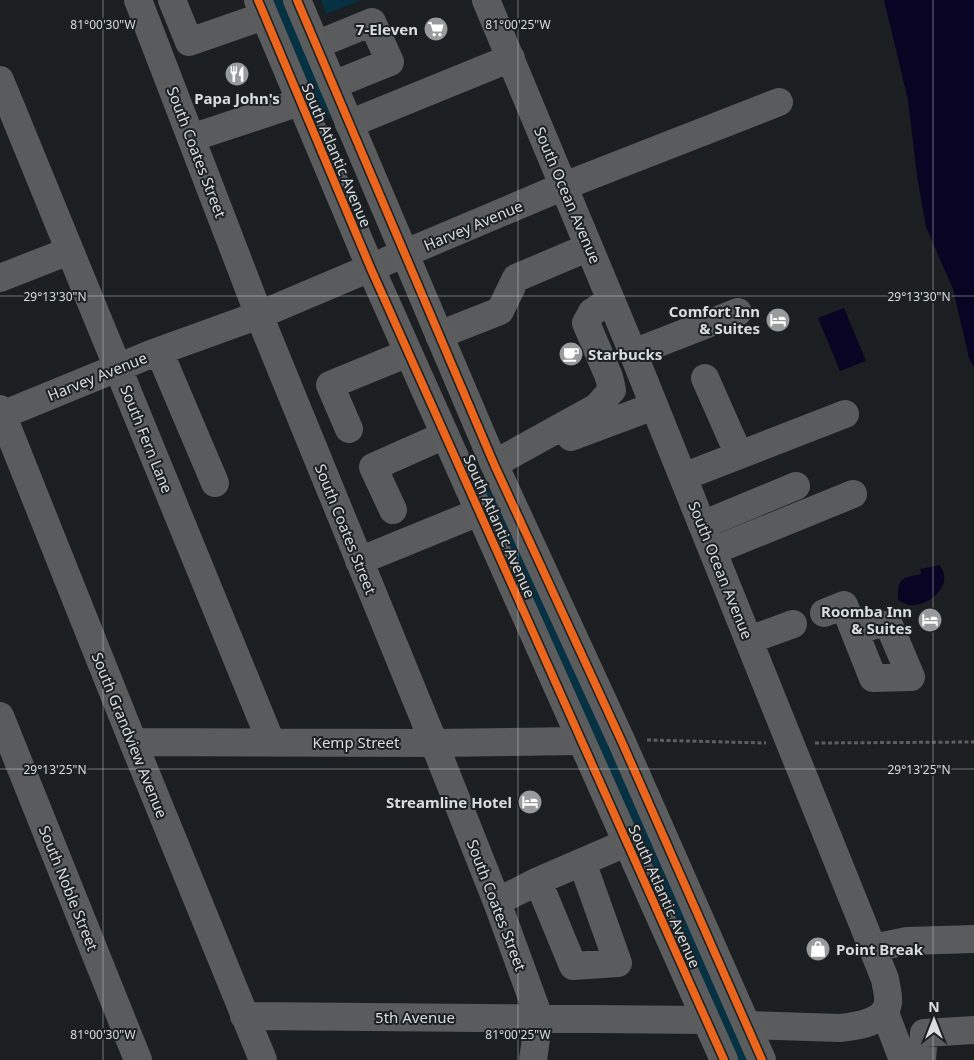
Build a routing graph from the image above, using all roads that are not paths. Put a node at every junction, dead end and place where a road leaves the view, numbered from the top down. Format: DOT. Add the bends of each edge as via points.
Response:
graph roads {
  1 [pos="138,0"];
  2 [pos="172,0"];
  3 [pos="296,0"];
  4 [pos="486,0"];
  5 [pos="261,8"];
  6 [pos="316,45"];
  7 [pos="511,58"];
  8 [pos="0,80"];
  9 [pos="332,85"];
  10 [pos="300,102"];
  11 [pos="780,102"];
  12 [pos="8,121"];
  13 [pos="349,124"];
  14 [pos="191,138"];
  15 [pos="564,186"];
  16 [pos="590,247"];
  17 [pos="69,251"];
  18 [pos="404,255"];
  19 [pos="371,269"];
  20 [pos="0,278"];
  21 [pos="611,300"];
  22 [pos="738,312"];
  23 [pos="259,315"];
  24 [pos="439,335"];
  25 [pos="159,351"];
  26 [pos="408,353"];
  27 [pos="633,353"];
  28 [pos="118,367"];
  29 [pos="705,378"];
  30 [pos="654,406"];
  31 [pos="1,413"];
  32 [pos="845,414"];
  33 [pos="349,429"];
  34 [pos="445,435"];
  35 [pos="738,455"];
  36 [pos="494,464"];
  37 [pos="683,477"];
  38 [pos="215,483"];
  39 [pos="796,486"];
  40 [pos="853,494"];
  41 [pos="393,510"];
  42 [pos="479,512"];
  43 [pos="702,525"];
  44 [pos="713,550"];
  45 [pos="359,561"];
  46 [pos="824,612"];
  47 [pos="793,624"];
  48 [pos="855,632"];
  49 [pos="749,640"];
  50 [pos="0,716"];
  51 [pos="580,741"];
  52 [pos="133,742"];
  53 [pos="271,742"];
  54 [pos="434,743"];
  55 [pos="626,843"];
  56 [pos="582,862"];
  57 [pos="538,881"];
  58 [pos="497,902"];
  59 [pos="974,939"];
  60 [pos="873,948"];
  61 [pos="885,1013"];
  62 [pos="244,1016"];
  63 [pos="539,1018"];
  64 [pos="705,1020"];
  65 [pos="747,1025"];
  66 [pos="974,1030"];
  67 [pos="138,1060"];
  68 [pos="264,1060"];
  69 [pos="533,1060"];
  70 [pos="724,1060"];
  71 [pos="762,1060"];
  72 [pos="903,1060"];
  73 [pos="922,1060"];
  1 -- 14 [label="street, South Coates Street"];
  2 -- 5 [label="street" via="189,42"];
  3 -- 6 [label="main road, South Atlantic Avenue"];
  4 -- 7 [label="street, South Ocean Avenue"];
  5 -- 10 [label="main road, South Atlantic Avenue"];
  6 -- 9 [label="main road, South Atlantic Avenue"];
  6 -- 9 [label="street" via="372,22 390,62"];
  7 -- 13 [label="street"];
  7 -- 15 [label="street, South Ocean Avenue"];
  8 -- 12 [label="street, South Fern Lane"];
  9 -- 13 [label="main road, South Atlantic Avenue"];
  10 -- 14 [label="street"];
  10 -- 19 [label="main road, South Atlantic Avenue"];
  11 -- 15 [label="street, Harvey Avenue"];
  12 -- 17 [label="street, South Fern Lane"];
  13 -- 18 [label="main road, South Atlantic Avenue"];
  14 -- 23 [label="street, South Coates Street"];
  15 -- 16 [label="street, South Ocean Avenue"];
  15 -- 18 [label="street, Harvey Avenue"];
  16 -- 21 [label="street, South Ocean Avenue"];
  16 -- 24 [label="street" via="516,278 500,312"];
  17 -- 20 [label="street"];
  17 -- 28 [label="street, South Fern Lane"];
  18 -- 19 [label="street, Harvey Avenue"];
  18 -- 24 [label="main road, South Atlantic Avenue"];
  19 -- 23 [label="street, Harvey Avenue"];
  19 -- 26 [label="main road, South Atlantic Avenue"];
  21 -- 27 [label="street, South Ocean Avenue"];
  21 -- 36 [label="street" via="592,312 586,323 610,377 612,390 597,407"];
  22 -- 27 [label="street"];
  23 -- 25 [label="street, Harvey Avenue"];
  23 -- 45 [label="street, South Coates Street"];
  24 -- 36 [label="main road, South Atlantic Avenue"];
  25 -- 28 [label="street, Harvey Avenue"];
  25 -- 38 [label="street"];
  26 -- 33 [label="street" via="330,385"];
  26 -- 34 [label="main road, South Atlantic Avenue"];
  27 -- 30 [label="street, South Ocean Avenue"];
  28 -- 31 [label="street, Harvey Avenue"];
  28 -- 53 [label="street, South Fern Lane"];
  29 -- 35 [label="street"];
  30 -- 36 [label="street"];
  30 -- 37 [label="street, South Ocean Avenue"];
  31 -- 52 [label="street, South Grandview Avenue"];
  32 -- 35 [label="street"];
  34 -- 41 [label="street" via="373,467"];
  34 -- 42 [label="main road, South Atlantic Avenue"];
  35 -- 37 [label="street"];
  36 -- 65 [label="main road, South Atlantic Avenue" via="622,740"];
  37 -- 43 [label="street, South Ocean Avenue"];
  39 -- 43 [label="street"];
  40 -- 44 [label="street"];
  42 -- 45 [label="street"];
  42 -- 51 [label="main road, South Atlantic Avenue"];
  43 -- 44 [label="street, South Ocean Avenue"];
  44 -- 49 [label="street, South Ocean Avenue"];
  45 -- 54 [label="street, South Coates Street"];
  46 -- 48 [label="street" via="844,605"];
  47 -- 49 [label="street"];
  49 -- 60 [label="street, South Ocean Avenue"];
  50 -- 67 [label="street, South Noble Street"];
  51 -- 54 [label="street, Kemp Street"];
  51 -- 55 [label="main road, South Atlantic Avenue"];
  52 -- 53 [label="street, Kemp Street"];
  52 -- 62 [label="street, South Grandview Avenue"];
  53 -- 54 [label="street, Kemp Street"];
  54 -- 58 [label="street, South Coates Street"];
  55 -- 56 [label="street"];
  55 -- 64 [label="main road, South Atlantic Avenue"];
  56 -- 57 [label="street"];
  56 -- 57 [label="street" via="618,963 573,966"];
  57 -- 58 [label="street"];
  58 -- 63 [label="street, South Coates Street"];
  59 -- 60 [label="street" via="907,940"];
  60 -- 61 [label="street, South Ocean Avenue" via="885,979 888,1001"];
  61 -- 65 [label="street" via="875,1020 845,1027"];
  61 -- 72 [label="street"];
  62 -- 63 [label="street, 5th Avenue"];
  62 -- 68 [label="street, South Grandview Avenue"];
  63 -- 64 [label="street, 5th Avenue"];
  63 -- 69 [label="street, South Coates Street"];
  64 -- 70 [label="main road, South Atlantic Avenue"];
  65 -- 71 [label="main road, South Atlantic Avenue"];
  66 -- 73 [label="street" via="924,1033"];
}
